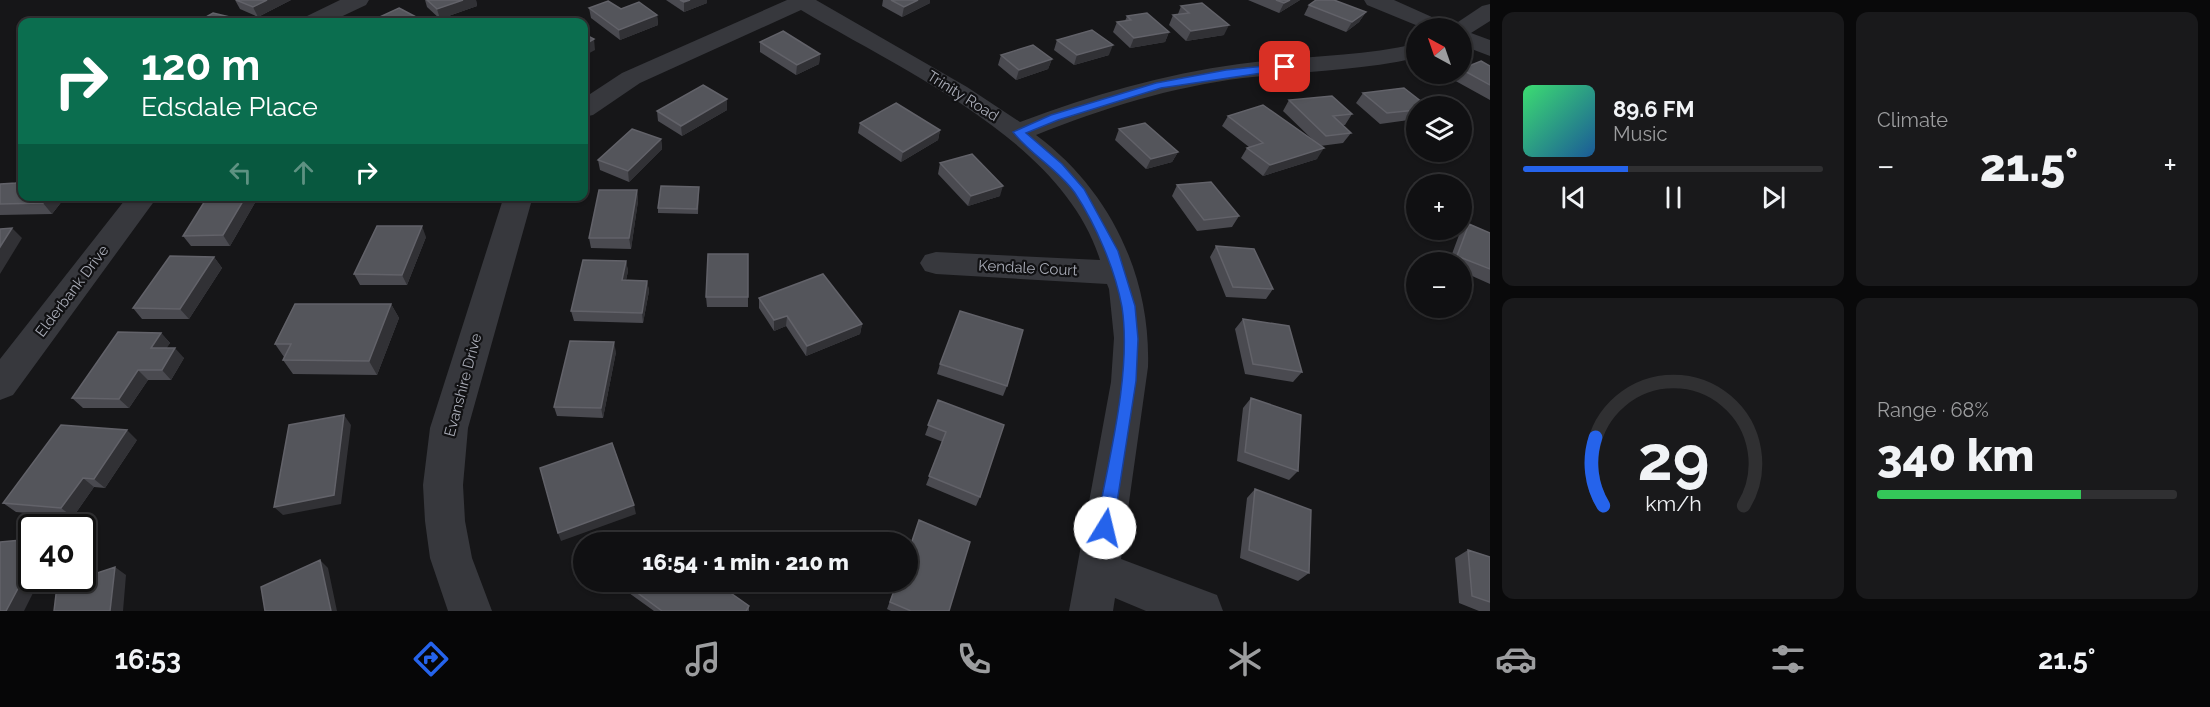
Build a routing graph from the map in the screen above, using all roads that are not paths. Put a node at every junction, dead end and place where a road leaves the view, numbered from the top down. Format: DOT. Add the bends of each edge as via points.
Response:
graph roads {
  1 [pos="358,0"];
  2 [pos="803,0"];
  3 [pos="1375,0"];
  4 [pos="1490,10"];
  5 [pos="322,18"];
  6 [pos="1418,18"];
  7 [pos="1472,22"];
  8 [pos="1472,42"];
  9 [pos="1490,49"];
  10 [pos="1406,53"];
  11 [pos="588,106"];
  12 [pos="1019,132"];
  13 [pos="140,201"];
  14 [pos="517,201"];
  15 [pos="936,263"];
  16 [pos="1120,273"];
  17 [pos="0,385"];
  18 [pos="1094,591"];
  19 [pos="470,611"];
  20 [pos="1201,611"];
  1 -- 5 [label="street"];
  2 -- 11 [label="street" via="631,78"];
  2 -- 12 [label="street, Trinity Road"];
  3 -- 6 [label="street"];
  4 -- 7 [label="street"];
  8 -- 9 [label="street"];
  10 -- 12 [label="street" via="1189,78 1136,91"];
  12 -- 16 [label="street, Trinity Road" via="1080,191"];
  13 -- 17 [label="street, Elderbank Drive"];
  14 -- 19 [label="street, Evanshire Drive" via="449,428 443,485 445,521 452,558"];
  15 -- 16 [label="street, Kendale Court"];
  16 -- 18 [label="street, Trinity Road" via="1131,339 1129,381"];
  18 -- 20 [label="street"];
}
